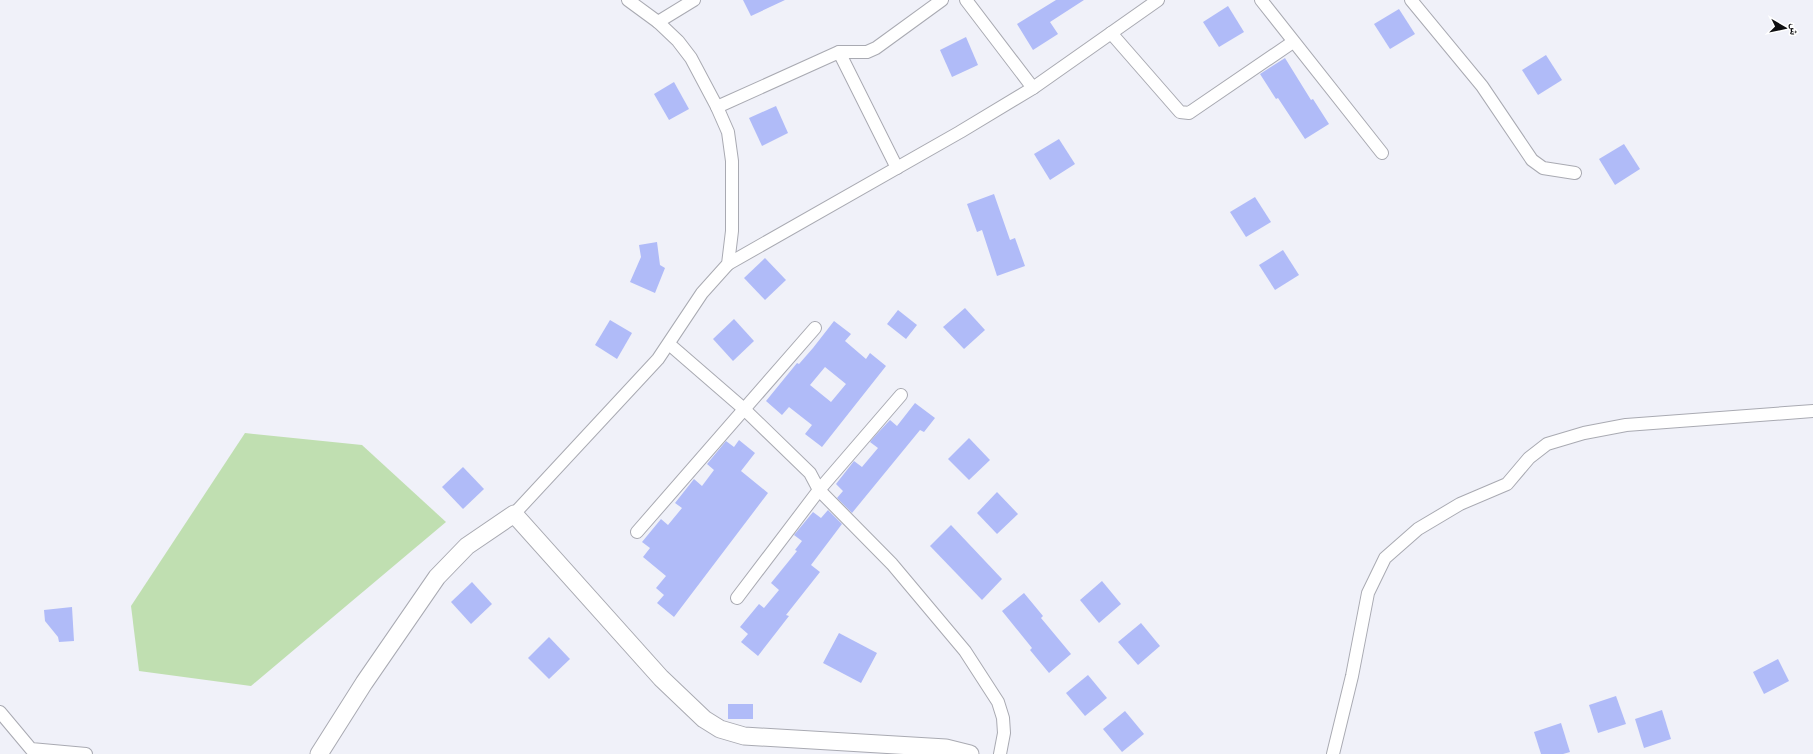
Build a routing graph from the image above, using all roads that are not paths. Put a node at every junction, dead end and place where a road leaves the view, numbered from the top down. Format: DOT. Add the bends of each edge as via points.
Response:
graph roads {
  1 [pos="628,0"];
  2 [pos="694,0"];
  3 [pos="942,0"];
  4 [pos="966,0"];
  5 [pos="1158,0"];
  6 [pos="1261,0"];
  7 [pos="1411,0"];
  8 [pos="658,22"];
  9 [pos="1111,33"];
  10 [pos="1293,42"];
  11 [pos="839,52"];
  12 [pos="1033,88"];
  13 [pos="717,107"];
  14 [pos="1382,153"];
  15 [pos="897,168"];
  16 [pos="1575,173"];
  17 [pos="728,264"];
  18 [pos="815,328"];
  19 [pos="669,344"];
  20 [pos="901,395"];
  21 [pos="744,409"];
  22 [pos="1813,411"];
  23 [pos="819,490"];
  24 [pos="514,514"];
  25 [pos="637,532"];
  26 [pos="736,598"];
  27 [pos="0,712"];
  28 [pos="86,754"];
  29 [pos="319,754"];
  30 [pos="970,754"];
  31 [pos="1000,754"];
  32 [pos="1334,754"];
  1 -- 8 [label="street"];
  2 -- 8 [label="street"];
  3 -- 11 [label="street" via="876,48 867,52"];
  4 -- 12 [label="street"];
  5 -- 9 [label="street"];
  6 -- 10 [label="street"];
  7 -- 16 [label="street" via="1482,86 1532,160 1543,168"];
  8 -- 13 [label="street" via="691,58"];
  9 -- 10 [label="street" via="1180,112 1185,113 1189,113"];
  9 -- 12 [label="street"];
  10 -- 14 [label="street"];
  11 -- 13 [label="street"];
  11 -- 15 [label="street"];
  12 -- 15 [label="street"];
  13 -- 17 [label="street" via="728,132 732,161 732,231"];
  15 -- 17 [label="street"];
  17 -- 19 [label="street" via="702,293"];
  18 -- 21 [label="street"];
  19 -- 21 [label="street"];
  19 -- 24 [label="street"];
  20 -- 23 [label="street"];
  21 -- 23 [label="street" via="810,473"];
  21 -- 25 [label="street"];
  22 -- 32 [label="street" via="1626,425 1570,437 1547,444 1529,458 1507,484 1460,504 1418,529 1385,558 1368,592"];
  23 -- 26 [label="street"];
  23 -- 31 [label="street" via="892,564 965,650 998,702 1004,733"];
  24 -- 29 [label="street" via="467,546 437,577"];
  24 -- 30 [label="street" via="661,678 704,719 720,729 744,736 946,748"];
  27 -- 28 [label="street" via="31,749"];
}
